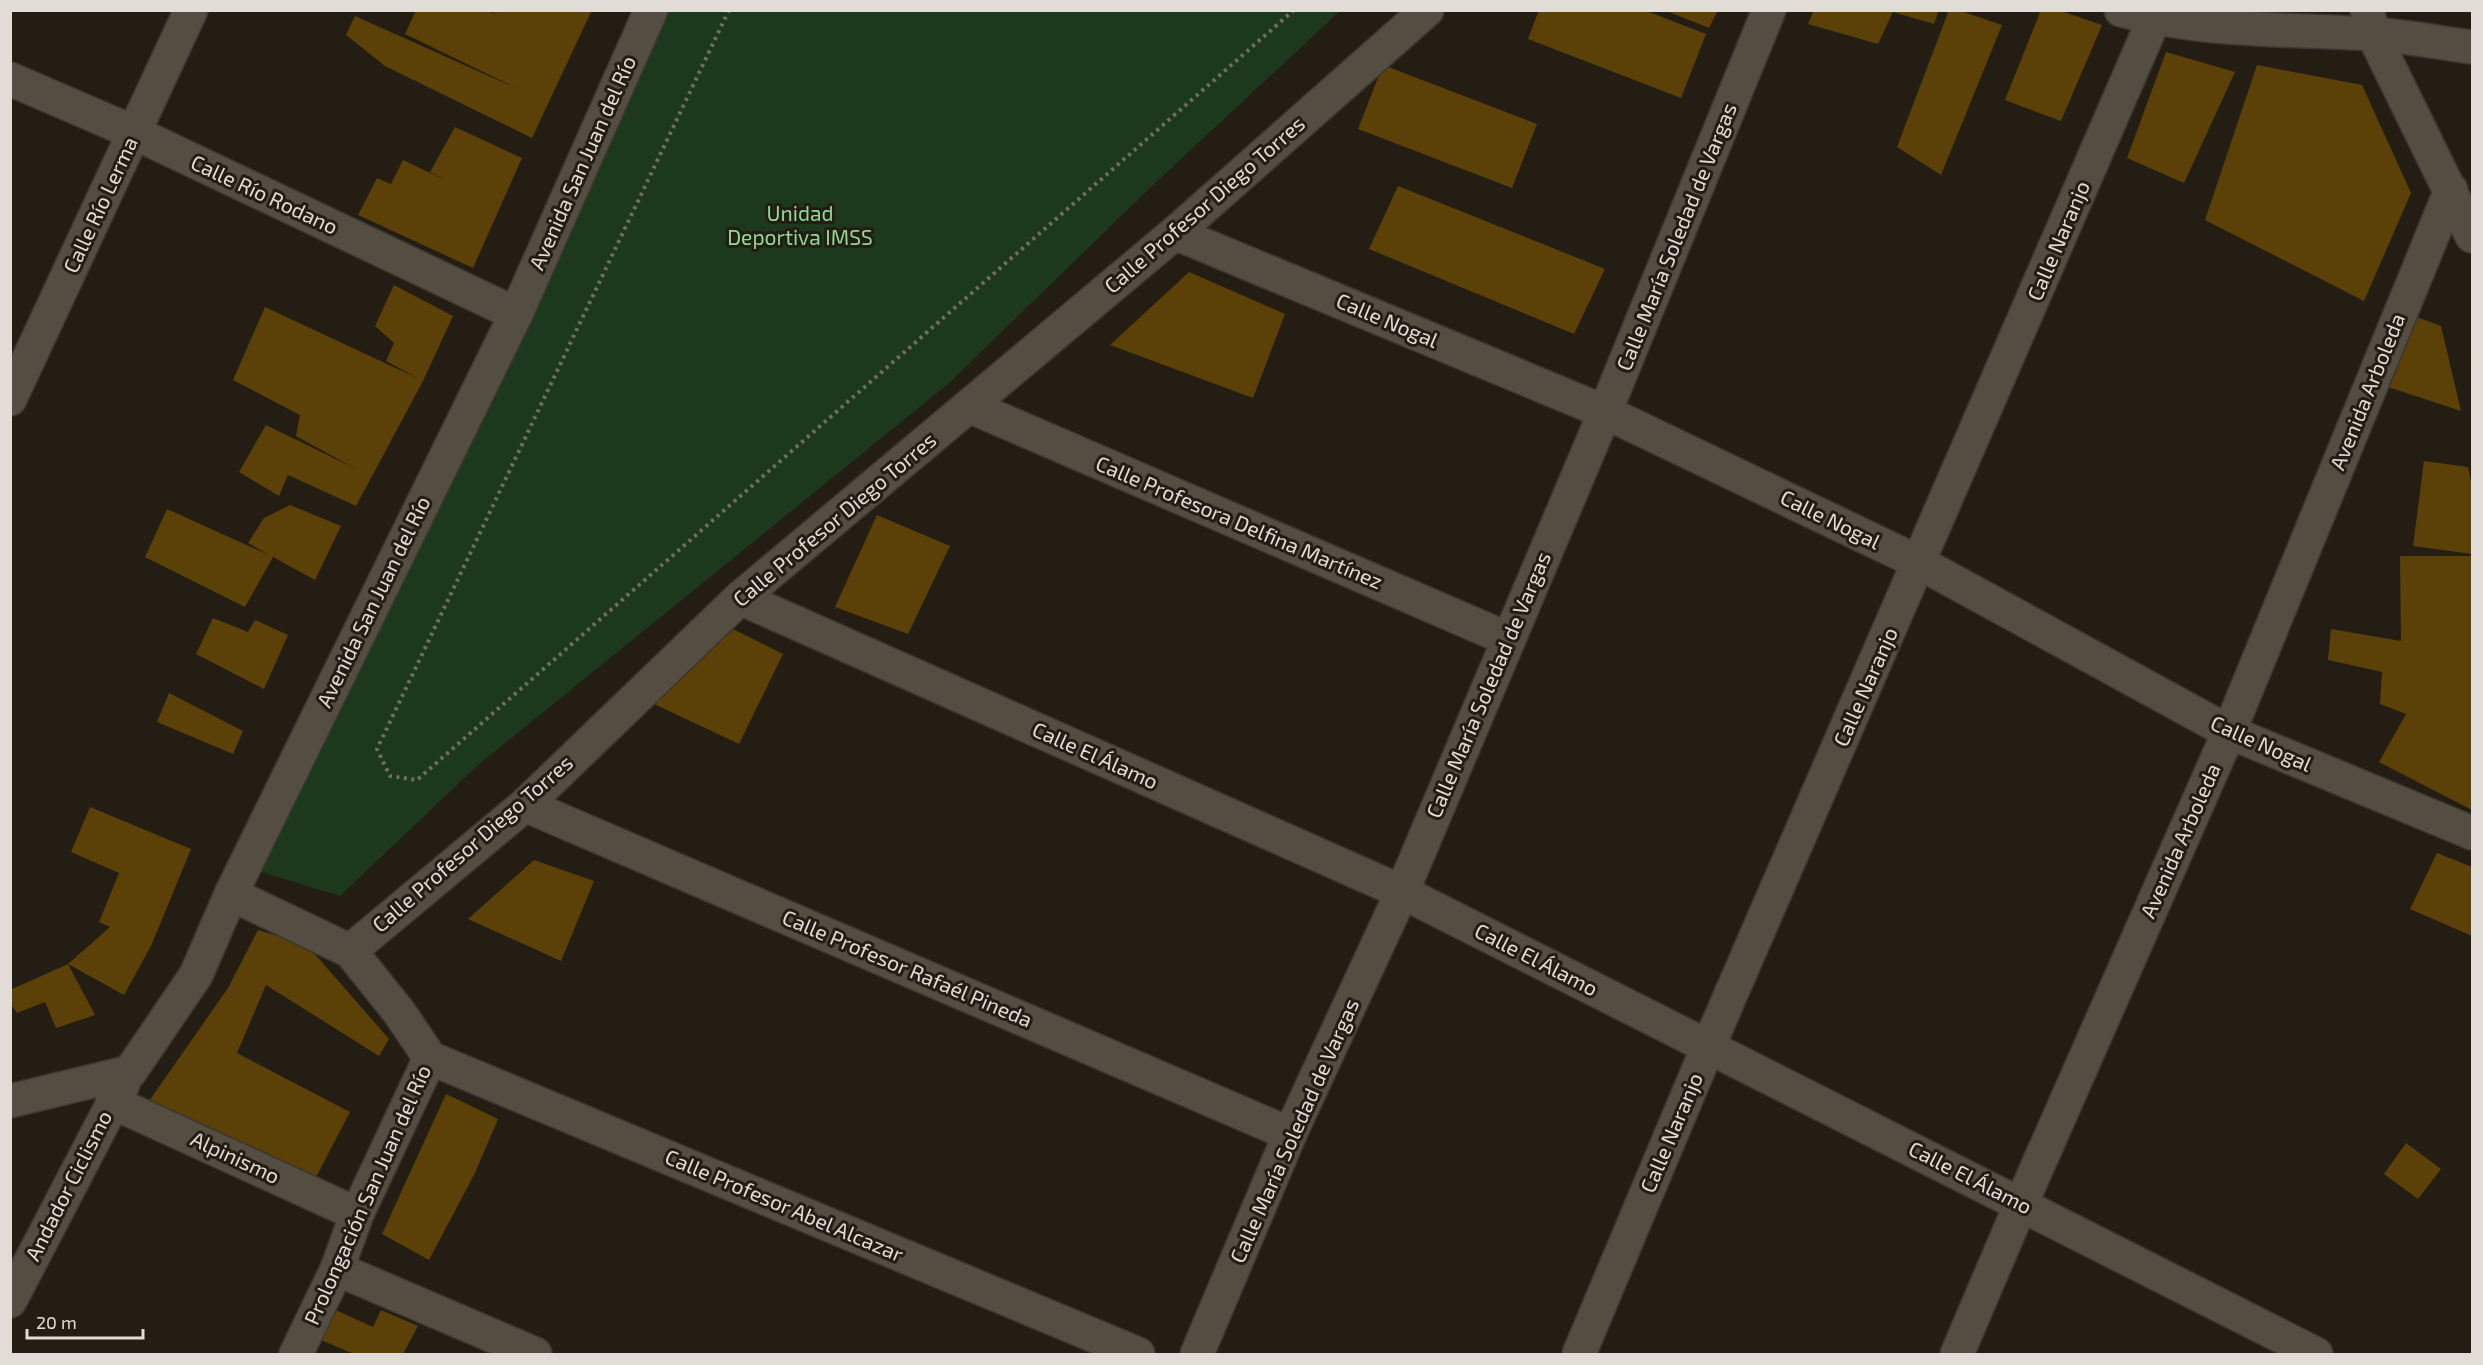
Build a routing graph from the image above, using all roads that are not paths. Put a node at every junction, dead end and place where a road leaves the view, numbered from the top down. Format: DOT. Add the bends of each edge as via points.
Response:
graph roads {
  1 [pos="190,10"];
  2 [pos="651,10"];
  3 [pos="1427,10"];
  4 [pos="1769,10"];
  5 [pos="2121,10"];
  6 [pos="2154,19"];
  7 [pos="2370,22"];
  8 [pos="2472,47"];
  9 [pos="2472,54"];
  10 [pos="10,79"];
  11 [pos="135,133"];
  12 [pos="2451,190"];
  13 [pos="1175,233"];
  14 [pos="2472,236"];
  15 [pos="516,314"];
  16 [pos="10,399"];
  17 [pos="969,406"];
  18 [pos="1605,412"];
  19 [pos="1920,563"];
  20 [pos="740,598"];
  21 [pos="1508,639"];
  22 [pos="2229,732"];
  23 [pos="525,805"];
  24 [pos="2472,833"];
  25 [pos="1402,892"];
  26 [pos="231,894"];
  27 [pos="350,951"];
  28 [pos="1708,1047"];
  29 [pos="430,1058"];
  30 [pos="130,1072"];
  31 [pos="10,1101"];
  32 [pos="112,1102"];
  33 [pos="1290,1134"];
  34 [pos="2021,1204"];
  35 [pos="357,1214"];
  36 [pos="337,1269"];
  37 [pos="10,1300"];
  38 [pos="296,1354"];
  39 [pos="535,1354"];
  40 [pos="1138,1354"];
  41 [pos="1197,1354"];
  42 [pos="1579,1354"];
  43 [pos="1958,1354"];
  44 [pos="2316,1354"];
  1 -- 11 [label="street, Calle Río Lerma"];
  2 -- 15 [label="street, Avenida San Juan del Río"];
  3 -- 13 [label="street, Calle Profesor Diego Torres"];
  4 -- 18 [label="street, Calle María Soledad de Vargas"];
  5 -- 6 [label="street"];
  6 -- 7 [label="street" via="2305,33"];
  6 -- 19 [label="street, Calle Naranjo"];
  7 -- 8 [label="street"];
  7 -- 9 [label="street"];
  7 -- 12 [label="street"];
  10 -- 11 [label="street, Calle Río Rodano"];
  11 -- 15 [label="street, Calle Río Rodano"];
  11 -- 16 [label="street, Calle Río Lerma"];
  12 -- 14 [label="street"];
  12 -- 22 [label="street, Avenida Arboleda"];
  13 -- 17 [label="street, Calle Profesor Diego Torres"];
  13 -- 18 [label="street, Calle Nogal"];
  15 -- 26 [label="street, Avenida San Juan del Río"];
  17 -- 20 [label="street, Calle Profesor Diego Torres"];
  17 -- 21 [label="street, Calle Profesora Delfina Martínez"];
  18 -- 19 [label="street, Calle Nogal"];
  18 -- 21 [label="street, Calle María Soledad de Vargas"];
  19 -- 22 [label="street, Calle Nogal"];
  19 -- 28 [label="street, Calle Naranjo"];
  20 -- 23 [label="street, Calle Profesor Diego Torres"];
  20 -- 25 [label="street, Calle El Álamo"];
  21 -- 25 [label="street, Calle María Soledad de Vargas"];
  22 -- 24 [label="street, Calle Nogal"];
  22 -- 34 [label="street, Avenida Arboleda"];
  23 -- 27 [label="street, Calle Profesor Diego Torres"];
  23 -- 33 [label="street, Calle Profesor Rafaél Pineda"];
  25 -- 28 [label="street, Calle El Álamo"];
  25 -- 33 [label="street, Calle María Soledad de Vargas"];
  26 -- 27 [label="street"];
  26 -- 30 [label="street, Avenida San Juan del Río" via="195,975"];
  27 -- 29 [label="street, Prolongación San Juan del Río" via="399,1011"];
  28 -- 34 [label="street, Calle El Álamo"];
  28 -- 42 [label="street, Calle Naranjo"];
  29 -- 35 [label="street, Prolongación San Juan del Río"];
  29 -- 40 [label="street, Calle Profesor Abel Alcazar"];
  30 -- 31 [label="street"];
  30 -- 32 [label="street, Andador Ciclismo"];
  32 -- 35 [label="street, Alpinismo"];
  32 -- 37 [label="street, Andador Ciclismo"];
  33 -- 41 [label="street, Calle María Soledad de Vargas"];
  34 -- 43 [label="street, Avenida Arboleda"];
  34 -- 44 [label="street, Calle El Álamo"];
  35 -- 36 [label="street, Prolongación San Juan del Río"];
  36 -- 38 [label="street, Prolongación San Juan del Río"];
  36 -- 39 [label="street"];
}
